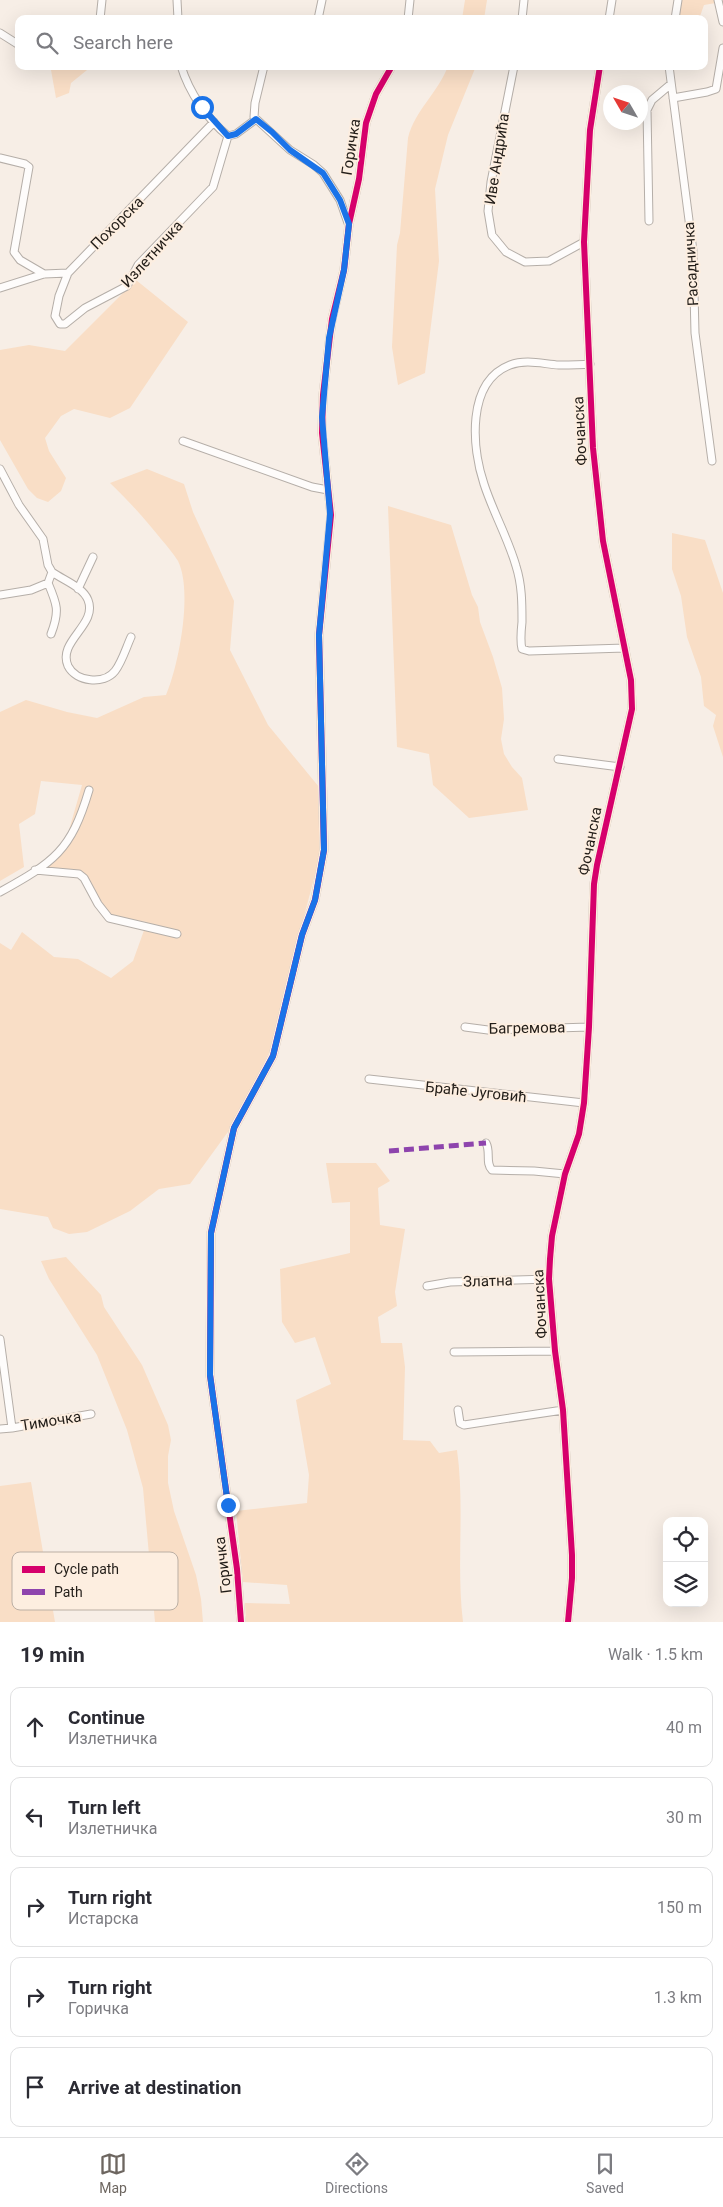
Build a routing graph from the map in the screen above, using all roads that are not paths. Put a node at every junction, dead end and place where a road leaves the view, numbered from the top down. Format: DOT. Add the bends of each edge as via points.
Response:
graph roads {
  1 [pos="102,0"];
  2 [pos="177,0"];
  3 [pos="322,0"];
  4 [pos="410,0"];
  5 [pos="524,0"];
  6 [pos="612,0"];
  7 [pos="678,0"];
  8 [pos="718,0"];
  9 [pos="100,15"];
  10 [pos="178,15"];
  11 [pos="319,15"];
  12 [pos="408,15"];
  13 [pos="522,15"];
  14 [pos="610,15"];
  15 [pos="676,15"];
  16 [pos="723,22"];
  17 [pos="0,33"];
  18 [pos="15,42"];
  19 [pos="723,48"];
  20 [pos="183,70"];
  21 [pos="263,70"];
  22 [pos="390,70"];
  23 [pos="513,70"];
  24 [pos="599,70"];
  25 [pos="669,70"];
  26 [pos="671,84"];
  27 [pos="673,98"];
  28 [pos="256,119"];
  29 [pos="214,122"];
  30 [pos="228,136"];
  31 [pos="0,158"];
  32 [pos="649,221"];
  33 [pos="349,224"];
  34 [pos="584,242"];
  35 [pos="68,273"];
  36 [pos="44,274"];
  37 [pos="0,288"];
  38 [pos="590,364"];
  39 [pos="184,441"];
  40 [pos="712,461"];
  41 [pos="0,469"];
  42 [pos="328,490"];
  43 [pos="93,557"];
  44 [pos="52,572"];
  45 [pos="48,583"];
  46 [pos="78,589"];
  47 [pos="0,595"];
  48 [pos="51,634"];
  49 [pos="131,637"];
  50 [pos="625,648"];
  51 [pos="558,759"];
  52 [pos="620,767"];
  53 [pos="89,790"];
  54 [pos="35,870"];
  55 [pos="0,892"];
  56 [pos="178,934"];
  57 [pos="465,1027"];
  58 [pos="589,1027"];
  59 [pos="369,1080"];
  60 [pos="584,1102"];
  61 [pos="486,1143"];
  62 [pos="564,1174"];
  63 [pos="550,1279"];
  64 [pos="427,1286"];
  65 [pos="0,1339"];
  66 [pos="555,1351"];
  67 [pos="454,1352"];
  68 [pos="458,1410"];
  69 [pos="562,1410"];
  70 [pos="91,1414"];
  71 [pos="12,1428"];
  72 [pos="0,1429"];
  73 [pos="241,1622"];
  74 [pos="568,1622"];
  1 -- 9 [label="street"];
  2 -- 10 [label="street"];
  3 -- 11 [label="street"];
  4 -- 12 [label="street"];
  5 -- 13 [label="street"];
  6 -- 14 [label="street"];
  7 -- 15 [label="street"];
  8 -- 16 [label="street"];
  17 -- 18 [label="street"];
  19 -- 27 [label="street" via="716,89"];
  20 -- 29 [label="street" via="193,93"];
  21 -- 28 [label="street" via="255,103"];
  22 -- 33 [label="street, Горичка" via="376,94 366,123"];
  23 -- 34 [label="street, Иве Андрића" via="491,182 489,217 492,235 506,252 525,262 549,261"];
  24 -- 34 [label="street, Фочанска" via="590,130"];
  25 -- 26 [label="street, Расадничка"];
  26 -- 27 [label="street, Расадничка"];
  26 -- 32 [label="street" via="652,100 646,115"];
  27 -- 40 [label="street, Расадничка" via="693,251 695,333"];
  28 -- 30 [label="street"];
  28 -- 33 [label="street" via="290,150 323,173 340,200"];
  29 -- 30 [label="street"];
  29 -- 35 [label="street, Похорска"];
  30 -- 35 [label="street, Излетничка" via="213,187 138,266 130,283 85,308 71,322 60,324 55,310"];
  31 -- 36 [label="street" via="29,167 14,252 20,260"];
  33 -- 42 [label="street, Горичка" via="344,270 332,319 323,395 322,433"];
  34 -- 38 [label="street, Фочанска"];
  35 -- 36 [label="street"];
  36 -- 37 [label="street"];
  38 -- 50 [label="street, Фочанска" via="599,515"];
  38 -- 50 [label="street" via="529,362 510,365 497,372 482,391 477,405 477,454 484,484 519,576 522,649"];
  39 -- 42 [label="street"];
  41 -- 44 [label="street" via="19,505 43,539"];
  42 -- 73 [label="street, Горичка" via="330,534 319,650 324,850 315,900 302,935 273,1056 234,1128 211,1238 210,1375 237,1569"];
  43 -- 46 [label="street"];
  44 -- 45 [label="street"];
  44 -- 46 [label="street"];
  45 -- 47 [label="street" via="31,590"];
  45 -- 48 [label="street" via="57,606"];
  46 -- 49 [label="street" via="86,595 90,607 86,621 67,652 68,666 75,674 86,679 111,675"];
  50 -- 52 [label="street, Фочанска" via="632,709"];
  51 -- 52 [label="street"];
  52 -- 58 [label="street, Фочанска" via="601,839 594,884"];
  53 -- 54 [label="street" via="70,839 57,855"];
  54 -- 55 [label="street"];
  54 -- 56 [label="street" via="79,874 109,918"];
  57 -- 58 [label="street, Багремова" via="488,1030"];
  58 -- 60 [label="street, Фочанска"];
  59 -- 60 [label="street, Браће Југовић"];
  60 -- 62 [label="street, Фочанска" via="579,1134"];
  61 -- 62 [label="street" via="488,1164 492,1170"];
  62 -- 63 [label="street, Фочанска" via="552,1236"];
  63 -- 64 [label="street, Златна" via="450,1282"];
  63 -- 66 [label="street, Фочанска"];
  65 -- 71 [label="street, Тимочка"];
  66 -- 67 [label="street"];
  66 -- 69 [label="street, Фочанска"];
  68 -- 69 [label="street" via="460,1423 464,1426"];
  69 -- 74 [label="street, Фочанска" via="572,1555"];
  70 -- 71 [label="street, Тимочка"];
  71 -- 72 [label="street, Тимочка"];
}
